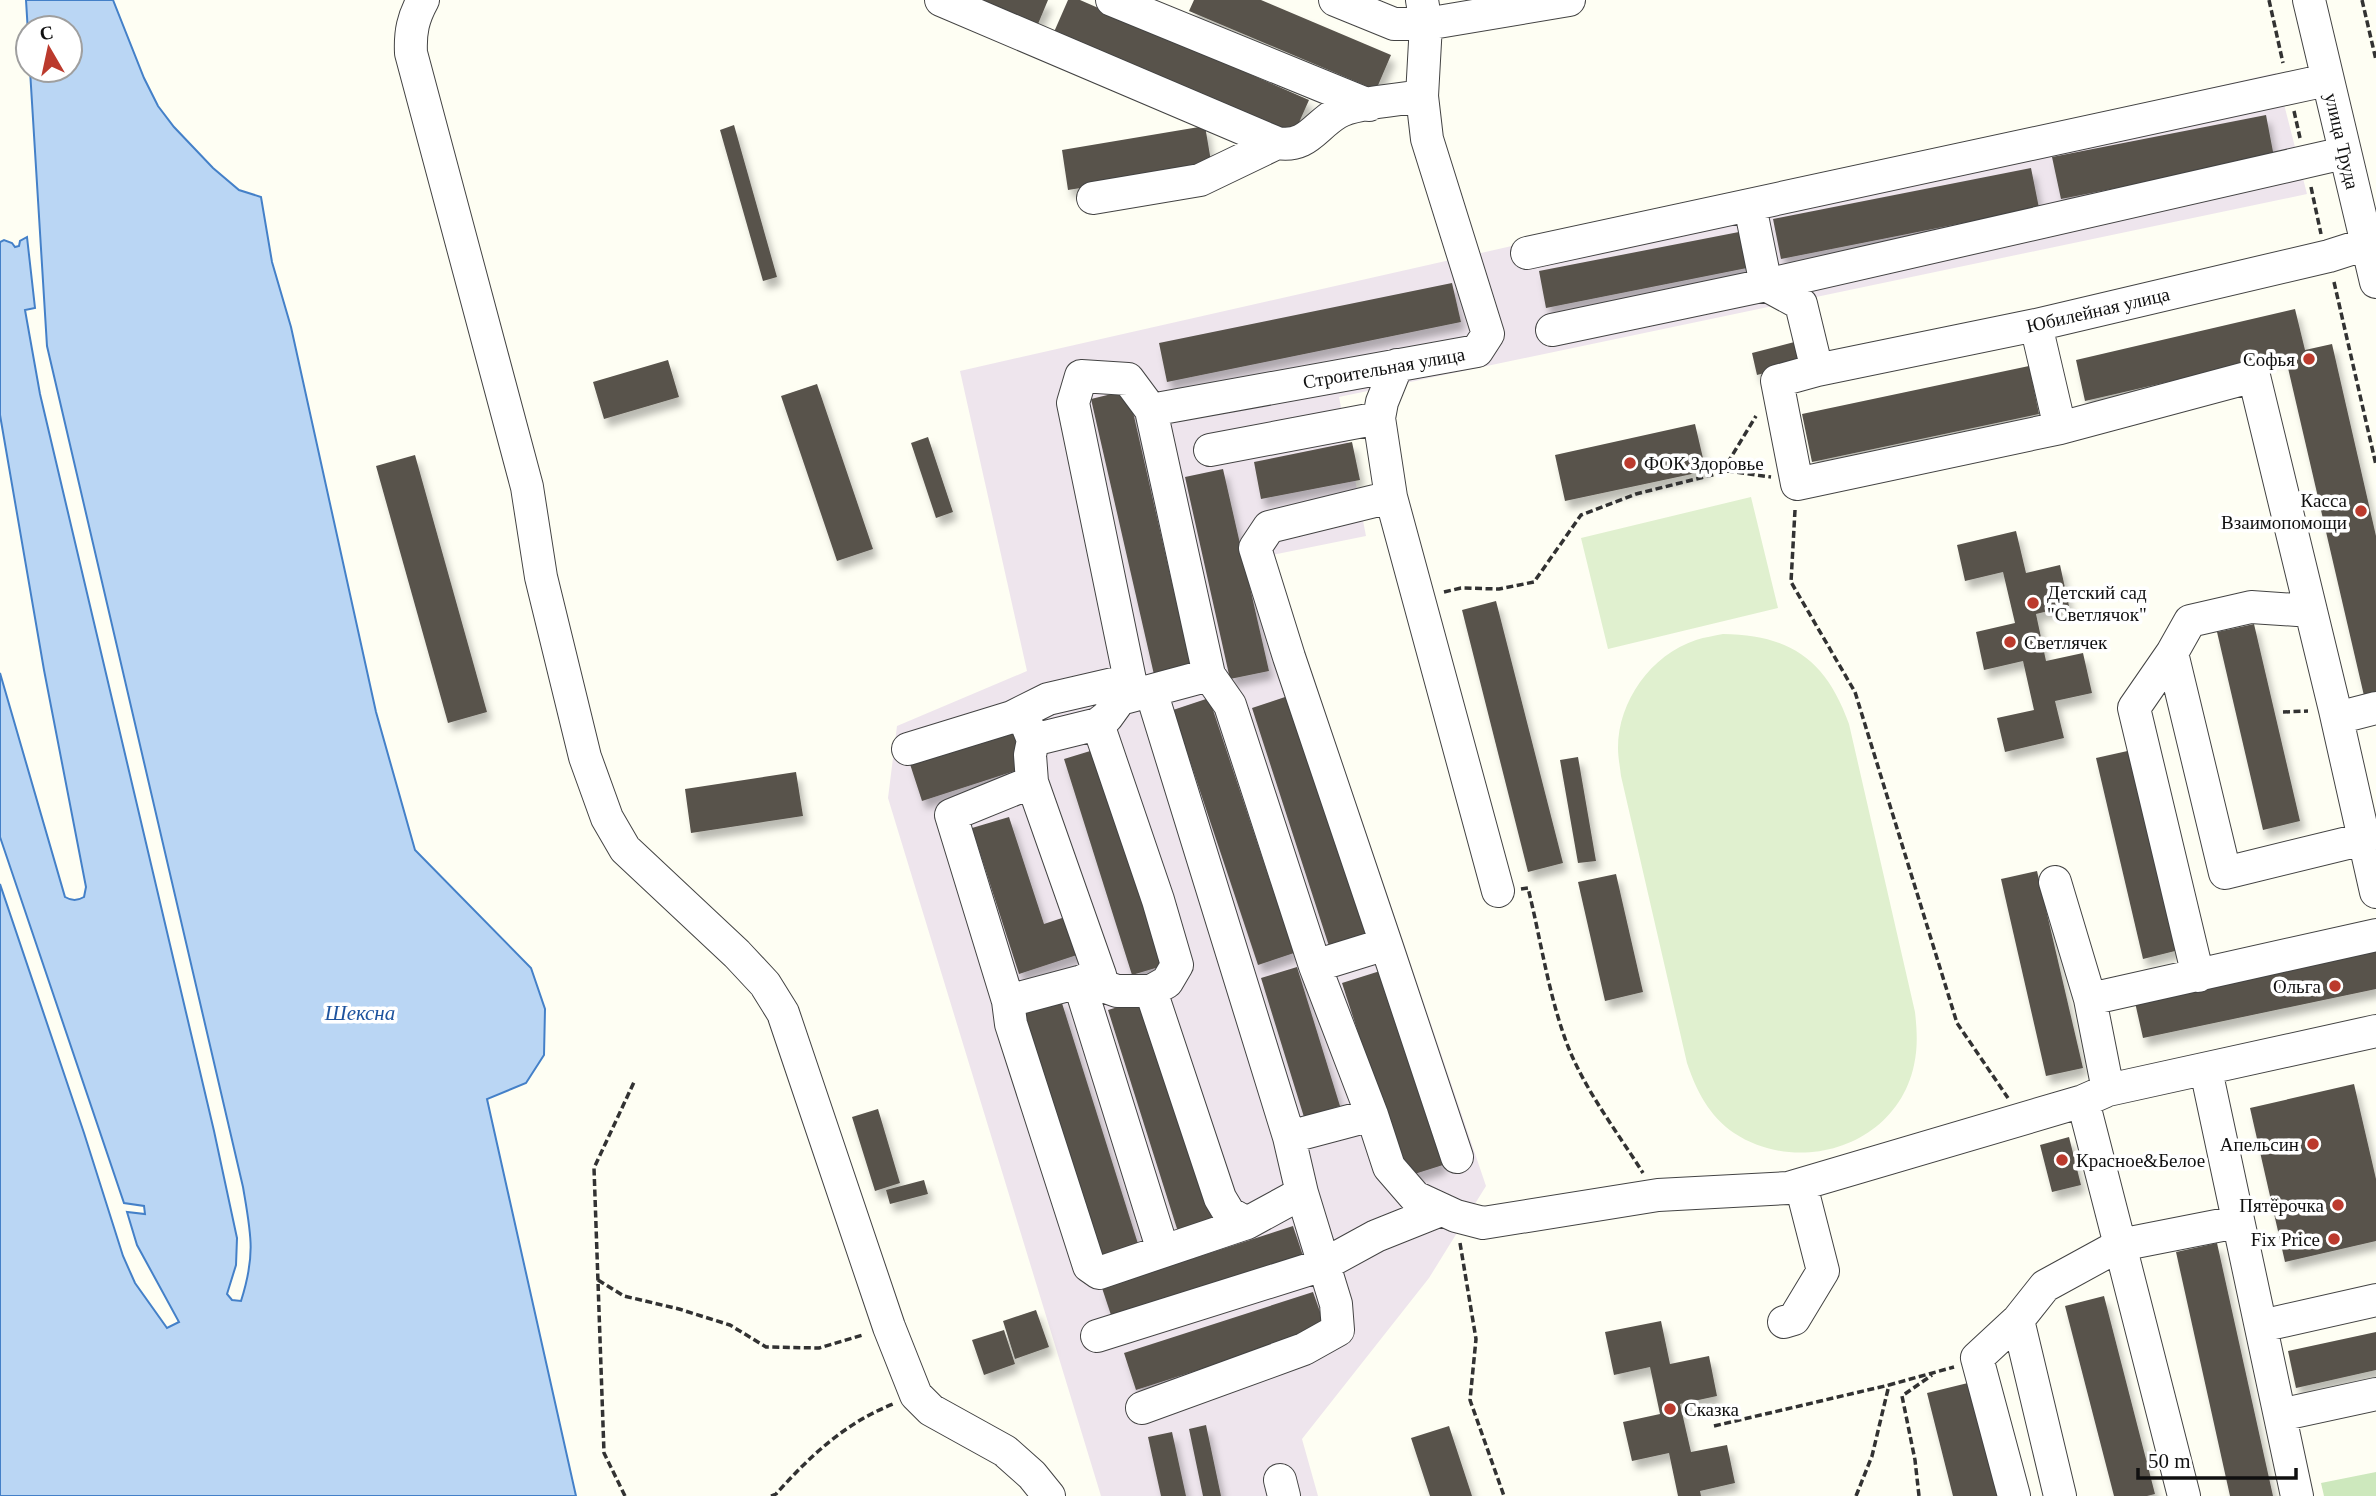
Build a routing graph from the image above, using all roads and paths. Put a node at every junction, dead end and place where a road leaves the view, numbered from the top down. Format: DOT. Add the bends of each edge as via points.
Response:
graph roads {
  1 [pos="942,0"];
  2 [pos="1112,0"];
  3 [pos="1335,0"];
  4 [pos="1569,0"];
  5 [pos="2309,0"];
  6 [pos="2362,0"];
  7 [pos="418,8"];
  8 [pos="1424,12"];
  9 [pos="2376,60"];
  10 [pos="2327,80"];
  11 [pos="1422,96"];
  12 [pos="1369,105"];
  13 [pos="1277,143"];
  14 [pos="2344,153"];
  15 [pos="1093,198"];
  16 [pos="1750,206"];
  17 [pos="2371,243"];
  18 [pos="1527,253"];
  19 [pos="2376,282"];
  20 [pos="1766,285"];
  21 [pos="2036,325"];
  22 [pos="1552,330"];
  23 [pos="1397,365"];
  24 [pos="1817,370"];
  25 [pos="1152,410"];
  26 [pos="1757,415"];
  27 [pos="1379,418"];
  28 [pos="2060,428"];
  29 [pos="1210,450"];
  30 [pos="1722,472"];
  31 [pos="1797,484"];
  32 [pos="1391,497"];
  33 [pos="1418,598"];
  34 [pos="2311,611"];
  35 [pos="2172,653"];
  36 [pos="1209,675"];
  37 [pos="1133,690"];
  38 [pos="2376,708"];
  39 [pos="2337,718"];
  40 [pos="1098,724"];
  41 [pos="1027,726"];
  42 [pos="908,749"];
  43 [pos="1032,782"];
  44 [pos="2364,839"];
  45 [pos="2054,882"];
  46 [pos="1498,891"];
  47 [pos="2376,892"];
  48 [pos="2376,935"];
  49 [pos="1387,944"];
  50 [pos="1315,966"];
  51 [pos="2198,976"];
  52 [pos="1089,978"];
  53 [pos="1151,991"];
  54 [pos="2090,999"];
  55 [pos="1008,1001"];
  56 [pos="2376,1031"];
  57 [pos="2206,1070"];
  58 [pos="635,1080"];
  59 [pos="2095,1096"];
  60 [pos="1372,1115"];
  61 [pos="2022,1118"];
  62 [pos="1289,1137"];
  63 [pos="1457,1157"];
  64 [pos="1801,1185"];
  65 [pos="1302,1194"];
  66 [pos="1658,1195"];
  67 [pos="1448,1213"];
  68 [pos="2237,1222"];
  69 [pos="1247,1223"];
  70 [pos="2120,1245"];
  71 [pos="1163,1251"];
  72 [pos="1323,1265"];
  73 [pos="598,1280"];
  74 [pos="2376,1300"];
  75 [pos="2018,1320"];
  76 [pos="1784,1322"];
  77 [pos="2261,1326"];
  78 [pos="890,1327"];
  79 [pos="1097,1336"];
  80 [pos="1977,1359"];
  81 [pos="1936,1373"];
  82 [pos="1889,1385"];
  83 [pos="2376,1394"];
  84 [pos="916,1395"];
  85 [pos="1142,1408"];
  86 [pos="2280,1415"];
  87 [pos="1714,1426"];
  88 [pos="625,1496"];
  89 [pos="771,1496"];
  90 [pos="1049,1496"];
  91 [pos="1504,1496"];
  92 [pos="1856,1496"];
  93 [pos="1919,1496"];
  94 [pos="2014,1496"];
  95 [pos="2060,1496"];
  96 [pos="2184,1496"];
  97 [pos="2297,1496"];
  1 -- 13 [label="street"];
  2 -- 12 [label="street"];
  3 -- 8 [label="street" via="1394,24"];
  4 -- 8 [label="street"];
  5 -- 10 [label="street, улица Труда"];
  6 -- 9 [label="path"];
  7 -- 78 [label="street" via="410,35 411,53 527,487 541,577 585,758 607,818 625,849 737,954 765,984 783,1013"];
  8 -- 11 [label="street"];
  10 -- 14 [label="street, улица Труда"];
  10 -- 16 [label="street"];
  11 -- 12 [label="street"];
  11 -- 23 [label="street, Строительная улица" via="1427,139 1488,334 1476,351"];
  12 -- 13 [label="street" via="1337,113 1304,140"];
  13 -- 15 [label="street" via="1200,180"];
  14 -- 17 [label="street, улица Труда"];
  14 -- 20 [label="street"];
  16 -- 18 [label="street"];
  16 -- 20 [label="street"];
  17 -- 19 [label="street, улица Труда"];
  17 -- 21 [label="street, Юбилейная улица"];
  20 -- 22 [label="street"];
  20 -- 24 [label="street" via="1801,304"];
  21 -- 24 [label="street, Юбилейная улица"];
  21 -- 28 [label="street"];
  23 -- 25 [label="street, Строительная улица"];
  23 -- 27 [label="street"];
  24 -- 31 [label="street, Юбилейная улица" via="1777,382"];
  25 -- 36 [label="street"];
  25 -- 37 [label="street" via="1128,379 1081,376 1073,403"];
  26 -- 30 [label="path"];
  27 -- 29 [label="street"];
  27 -- 32 [label="street"];
  28 -- 31 [label="street"];
  28 -- 34 [label="street" via="2254,376"];
  30 -- 31 [label="path"];
  30 -- 33 [label="path" via="1636,494 1581,515 1534,582 1499,589 1461,588"];
  31 -- 61 [label="path" via="1791,582 1855,692 1957,1023"];
  32 -- 33 [label="street"];
  32 -- 49 [label="street" via="1269,527 1255,548"];
  33 -- 46 [label="street"];
  34 -- 35 [label="street" via="2251,607 2190,621"];
  34 -- 39 [label="street"];
  35 -- 44 [label="street" via="2225,873"];
  35 -- 51 [label="street" via="2134,708"];
  36 -- 37 [label="street"];
  36 -- 50 [label="street" via="1230,705"];
  37 -- 40 [label="street"];
  37 -- 41 [label="street" via="1048,699"];
  37 -- 62 [label="street" via="1243,984"];
  38 -- 39 [label="street"];
  39 -- 44 [label="street"];
  40 -- 41 [label="street"];
  40 -- 53 [label="street" via="1177,965 1167,982"];
  41 -- 42 [label="street" via="1012,718"];
  41 -- 43 [label="street"];
  43 -- 52 [label="street"];
  43 -- 55 [label="street" via="951,815"];
  44 -- 47 [label="street"];
  45 -- 54 [label="street"];
  46 -- 66 [label="path" via="1528,888 1569,1049"];
  48 -- 51 [label="street"];
  49 -- 50 [label="street"];
  49 -- 63 [label="street"];
  50 -- 60 [label="street"];
  51 -- 54 [label="street"];
  52 -- 53 [label="street" via="1117,991"];
  52 -- 55 [label="street"];
  52 -- 71 [label="street"];
  53 -- 69 [label="street" via="1220,1198 1230,1213"];
  54 -- 59 [label="street"];
  55 -- 71 [label="street" via="1011,1024 1089,1266 1099,1273"];
  56 -- 57 [label="street"];
  57 -- 59 [label="street"];
  57 -- 68 [label="street"];
  58 -- 73 [label="path" via="594,1168"];
  59 -- 61 [label="street"];
  59 -- 70 [label="street"];
  60 -- 62 [label="street"];
  60 -- 67 [label="street" via="1389,1167 1415,1197"];
  61 -- 64 [label="street"];
  62 -- 65 [label="street"];
  64 -- 66 [label="street"];
  64 -- 76 [label="street" via="1822,1271 1794,1319"];
  65 -- 69 [label="street"];
  65 -- 72 [label="street"];
  66 -- 67 [label="street" via="1483,1223"];
  67 -- 72 [label="street" via="1376,1236"];
  67 -- 91 [label="path" via="1476,1339 1470,1400"];
  68 -- 70 [label="street"];
  68 -- 77 [label="street"];
  69 -- 71 [label="street"];
  70 -- 75 [label="street" via="2045,1286"];
  70 -- 96 [label="street"];
  72 -- 79 [label="street"];
  72 -- 85 [label="street" via="1336,1304 1338,1330 1304,1349"];
  73 -- 78 [label="path" via="624,1296 730,1325 766,1348 819,1348"];
  73 -- 88 [label="path" via="604,1453"];
  74 -- 77 [label="street"];
  75 -- 80 [label="street"];
  75 -- 95 [label="street"];
  77 -- 86 [label="street"];
  78 -- 84 [label="street"];
  80 -- 81 [label="path"];
  80 -- 94 [label="street"];
  81 -- 82 [label="path"];
  81 -- 93 [label="path" via="1902,1396"];
  82 -- 87 [label="path"];
  82 -- 92 [label="path" via="1872,1456"];
  83 -- 86 [label="street"];
  84 -- 89 [label="path" via="867,1415 807,1459"];
  84 -- 90 [label="street" via="931,1410 1005,1451"];
  86 -- 97 [label="street"];
}
